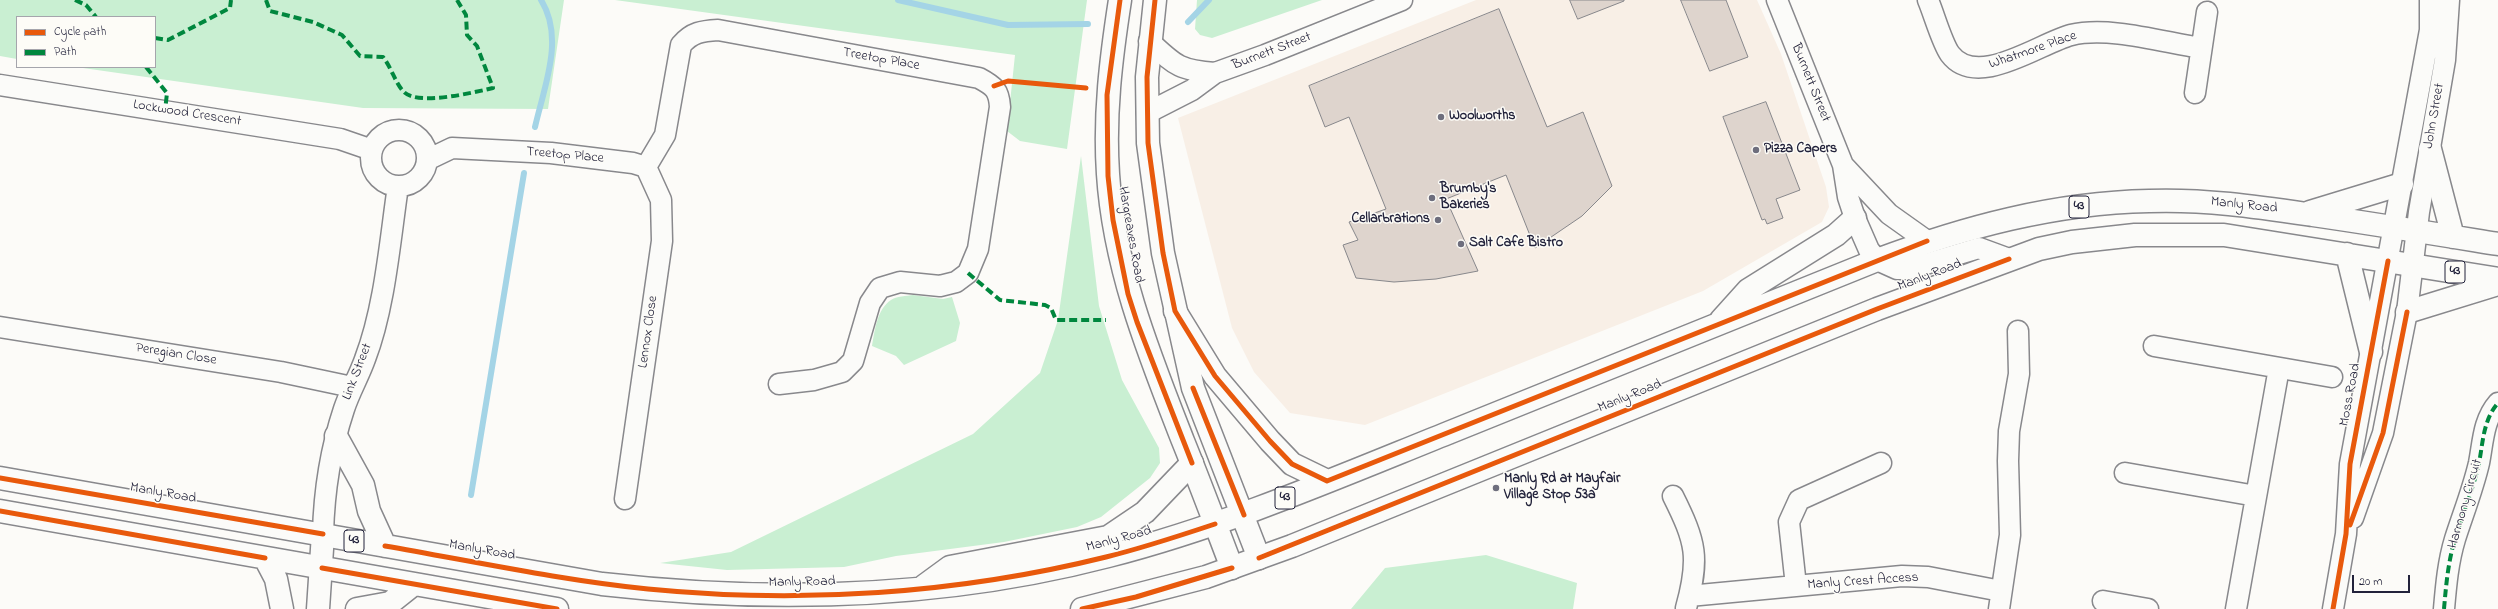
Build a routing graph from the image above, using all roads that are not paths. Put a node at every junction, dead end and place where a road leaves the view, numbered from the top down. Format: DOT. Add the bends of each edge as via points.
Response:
graph roads {
  1 [pos="1120,0"];
  2 [pos="1155,0"];
  3 [pos="1402,0"];
  4 [pos="1777,0"];
  5 [pos="1928,0"];
  6 [pos="2430,0"];
  7 [pos="2449,0"];
  8 [pos="2207,12"];
  9 [pos="1149,41"];
  10 [pos="2201,48"];
  11 [pos="1215,73"];
  12 [pos="0,85"];
  13 [pos="2195,93"];
  14 [pos="1147,114"];
  15 [pos="2430,149"];
  16 [pos="372,150"];
  17 [pos="428,160"];
  18 [pos="1843,165"];
  19 [pos="646,167"];
  20 [pos="2402,184"];
  21 [pos="398,186"];
  22 [pos="2303,214"];
  23 [pos="1855,218"];
  24 [pos="2395,228"];
  25 [pos="2416,231"];
  26 [pos="2453,237"];
  27 [pos="1927,241"];
  28 [pos="2498,244"];
  29 [pos="2347,254"];
  30 [pos="2009,259"];
  31 [pos="1877,260"];
  32 [pos="2388,261"];
  33 [pos="2413,265"];
  34 [pos="2498,279"];
  35 [pos="2498,284"];
  36 [pos="1175,310"];
  37 [pos="2407,312"];
  38 [pos="1717,324"];
  39 [pos="0,326"];
  40 [pos="2018,331"];
  41 [pos="2154,346"];
  42 [pos="2371,352"];
  43 [pos="2279,368"];
  44 [pos="2332,378"];
  45 [pos="779,384"];
  46 [pos="352,387"];
  47 [pos="2498,403"];
  48 [pos="336,436"];
  49 [pos="1192,463"];
  50 [pos="1881,463"];
  51 [pos="2125,473"];
  52 [pos="0,478"];
  53 [pos="1327,482"];
  54 [pos="1673,496"];
  55 [pos="2256,496"];
  56 [pos="625,499"];
  57 [pos="0,511"];
  58 [pos="1244,515"];
  59 [pos="1215,524"];
  60 [pos="323,534"];
  61 [pos="2346,534"];
  62 [pos="385,546"];
  63 [pos="265,558"];
  64 [pos="1259,558"];
  65 [pos="322,568"];
  66 [pos="1232,568"];
  67 [pos="414,584"];
  68 [pos="1796,586"];
  69 [pos="921,588"];
  70 [pos="2000,600"];
  71 [pos="2103,601"];
  72 [pos="1688,603"];
  73 [pos="282,609"];
  74 [pos="318,609"];
  75 [pos="357,609"];
  76 [pos="557,609"];
  77 [pos="1082,609"];
  78 [pos="2148,609"];
  79 [pos="2236,609"];
  80 [pos="2334,609"];
  81 [pos="2444,609"];
  1 -- 49 [label="main road, Hargreaves Road" via="1107,95 1107,168 1113,220 1128,294 1137,322"];
  2 -- 9 [label="main road"];
  3 -- 11 [label="street, Burnett Street"];
  4 -- 18 [label="street, Burnett Street"];
  5 -- 10 [label="street, Whatmore Place" via="1950,54 1966,66 1992,67 2071,35 2102,32"];
  6 -- 20 [label="street, John Street" via="2430,30"];
  7 -- 15 [label="street, John Street" via="2448,38"];
  8 -- 10 [label="street"];
  9 -- 11 [label="street" via="1179,67 1190,71"];
  9 -- 14 [label="main road"];
  10 -- 13 [label="street"];
  11 -- 14 [label="street, Burnett Street" via="1192,90"];
  12 -- 16 [label="street, Lockwood Crescent" via="340,139"];
  14 -- 36 [label="main road" via="1151,176"];
  15 -- 25 [label="street, John Street"];
  15 -- 26 [label="main road"];
  16 -- 17 [label="street" via="384,134 404,130 422,140"];
  16 -- 21 [label="street" via="372,163 376,174 386,182"];
  17 -- 19 [label="street, Treetop Place" via="452,148 551,153"];
  17 -- 21 [label="street" via="420,177 410,184"];
  18 -- 23 [label="street, Burnett Street" via="1848,197"];
  18 -- 27 [label="street, Burnett Street" via="1889,214"];
  19 -- 45 [label="street, Treetop Place" via="665,135 681,45 689,36 699,32 718,30 979,78 994,86 1000,96 1000,107 978,249 968,274 956,282 940,286 900,282 880,288 870,303 853,361 842,372 814,380"];
  19 -- 56 [label="street, Lennox Close" via="661,200 662,241"];
  20 -- 22 [label="main road"];
  20 -- 24 [label="street, John Street"];
  21 -- 46 [label="street, Link Street" via="383,290 365,358"];
  22 -- 24 [label="main road, Manly Road / 43"];
  22 -- 27 [label="main road, Manly Road / 43" via="2234,203 2148,201 2055,209 2010,218"];
  23 -- 31 [label="street, Burnett Street" via="1869,250"];
  23 -- 38 [label="main road" via="1836,234 1748,290"];
  24 -- 25 [label="main road, Manly Road / 43"];
  24 -- 32 [label="street, Moss Road"];
  25 -- 26 [label="main road, Manly Road / 43"];
  25 -- 33 [label="street, John Street"];
  26 -- 28 [label="main road, Manly Road / 43"];
  27 -- 31 [label="main road, Manly Road / 43"];
  29 -- 30 [label="main road, Manly Road / 43" via="2224,236 2182,234 2135,235 2072,242"];
  29 -- 32 [label="main road, Manly Road / 43"];
  29 -- 42 [label="main road"];
  30 -- 31 [label="street" via="1979,248 1909,269 1897,269"];
  30 -- 64 [label="main road, Manly Road / 43" via="1877,309"];
  31 -- 38 [label="main road, Manly Road / 43"];
  32 -- 33 [label="main road, Manly Road / 43"];
  32 -- 42 [label="street, Moss Road"];
  33 -- 34 [label="main road, Manly Road / 43"];
  33 -- 37 [label="street, Moss Road"];
  35 -- 37 [label="main road"];
  36 -- 53 [label="main road" via="1215,376 1270,441 1292,464"];
  36 -- 58 [label="main road" via="1193,388"];
  37 -- 61 [label="street, Moss Road" via="2383,432"];
  38 -- 53 [label="main road, Manly Road / 43"];
  39 -- 46 [label="street, Peregian Close" via="281,372"];
  40 -- 70 [label="street" via="2019,374 2009,431 2008,453 2010,535"];
  41 -- 43 [label="street"];
  42 -- 61 [label="street, Moss Road" via="2350,464"];
  43 -- 44 [label="street"];
  43 -- 55 [label="street"];
  46 -- 48 [label="street, Link Street"];
  47 -- 81 [label="street, Harmony Circuit" via="2492,410 2483,435 2475,477 2455,540"];
  48 -- 60 [label="street, Link Street" via="324,508"];
  48 -- 62 [label="main road" via="364,485 369,511"];
  49 -- 59 [label="main road, Hargreaves Road"];
  49 -- 69 [label="main road" via="1145,512 1108,537 950,567"];
  50 -- 68 [label="street, Manly Crest Access" via="1799,500 1789,522"];
  51 -- 55 [label="street"];
  52 -- 60 [label="main road, Manly Road / 43"];
  53 -- 58 [label="main road, Manly Road / 43"];
  54 -- 72 [label="street, Manly Crest Access" via="1691,531 1695,558"];
  55 -- 79 [label="street"];
  57 -- 63 [label="main road, 43"];
  58 -- 59 [label="main road, Manly Road / 43"];
  58 -- 64 [label="main road"];
  59 -- 66 [label="main road, Hargreaves Road"];
  59 -- 69 [label="main road, Manly Road / 43" via="1105,557 1006,577"];
  60 -- 62 [label="main road, Manly Road / 43"];
  60 -- 65 [label="main road"];
  61 -- 80 [label="street, Moss Road"];
  62 -- 69 [label="main road, Manly Road / 43" via="519,570 649,589 779,595 875,593"];
  63 -- 65 [label="main road, 43"];
  63 -- 73 [label="main road" via="276,579"];
  64 -- 66 [label="main road, Manly Road / 43"];
  65 -- 67 [label="main road, 43"];
  65 -- 74 [label="main road"];
  66 -- 77 [label="main road, Manly Road / 43" via="1136,597"];
  67 -- 75 [label="main road" via="390,602"];
  67 -- 76 [label="main road, 43"];
  68 -- 70 [label="street, Manly Crest Access" via="1928,577"];
  68 -- 72 [label="street, Manly Crest Access"];
  71 -- 78 [label="street"];
}
